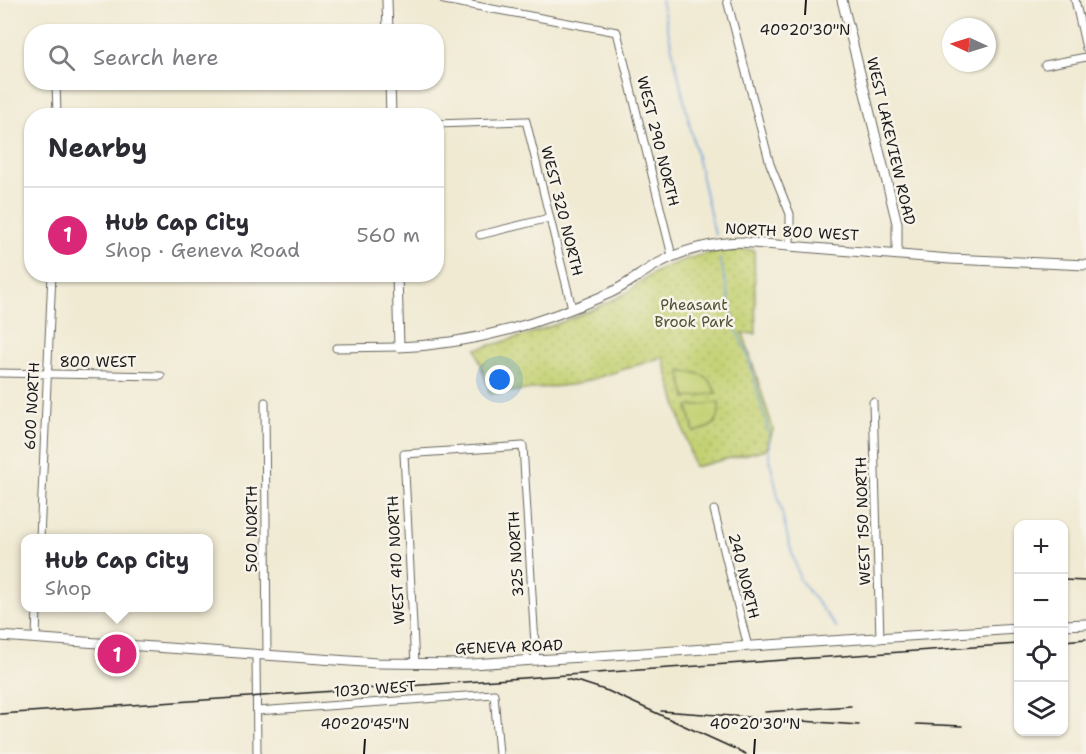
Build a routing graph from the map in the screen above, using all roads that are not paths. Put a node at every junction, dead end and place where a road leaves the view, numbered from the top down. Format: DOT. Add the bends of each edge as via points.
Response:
graph roads {
  1 [pos="387,0"];
  2 [pos="444,0"];
  3 [pos="727,0"];
  4 [pos="842,0"];
  5 [pos="1075,0"];
  6 [pos="388,24"];
  7 [pos="1086,48"];
  8 [pos="1086,57"];
  9 [pos="1045,65"];
  10 [pos="56,90"];
  11 [pos="390,90"];
  12 [pos="57,108"];
  13 [pos="391,108"];
  14 [pos="444,124"];
  15 [pos="549,218"];
  16 [pos="480,235"];
  17 [pos="789,245"];
  18 [pos="897,254"];
  19 [pos="672,256"];
  20 [pos="1086,265"];
  21 [pos="52,282"];
  22 [pos="397,282"];
  23 [pos="572,308"];
  24 [pos="399,347"];
  25 [pos="336,348"];
  26 [pos="0,373"];
  27 [pos="47,375"];
  28 [pos="161,376"];
  29 [pos="265,402"];
  30 [pos="873,402"];
  31 [pos="404,454"];
  32 [pos="714,510"];
  33 [pos="40,534"];
  34 [pos="37,612"];
  35 [pos="1086,624"];
  36 [pos="1068,626"];
  37 [pos="1014,629"];
  38 [pos="0,636"];
  39 [pos="36,638"];
  40 [pos="880,639"];
  41 [pos="748,648"];
  42 [pos="261,655"];
  43 [pos="536,661"];
  44 [pos="415,664"];
  45 [pos="257,711"];
  46 [pos="257,754"];
  47 [pos="499,754"];
  1 -- 6 [label="street"];
  2 -- 19 [label="street, WEST 290 NORTH" via="617,32"];
  3 -- 17 [label="street" via="770,164 788,204"];
  4 -- 18 [label="street, WEST LAKEVIEW ROAD" via="897,223"];
  5 -- 7 [label="street"];
  8 -- 9 [label="street"];
  10 -- 12 [label="street"];
  11 -- 13 [label="street"];
  14 -- 15 [label="street, WEST 320 NORTH" via="526,121"];
  15 -- 16 [label="street"];
  15 -- 23 [label="street, WEST 320 NORTH"];
  17 -- 18 [label="street, NORTH 800 WEST"];
  17 -- 19 [label="street, NORTH 800 WEST" via="719,243"];
  18 -- 20 [label="street, NORTH 800 WEST"];
  19 -- 23 [label="street, NORTH 800 WEST" via="617,289"];
  21 -- 27 [label="street, 600 NORTH"];
  22 -- 24 [label="street"];
  23 -- 24 [label="street, NORTH 800 WEST" via="487,336"];
  24 -- 25 [label="street, NORTH 800 WEST"];
  26 -- 27 [label="street, 800 WEST"];
  27 -- 28 [label="street, 800 WEST"];
  27 -- 33 [label="street, 600 NORTH"];
  29 -- 42 [label="street, 500 NORTH"];
  30 -- 40 [label="street, WEST 150 NORTH"];
  31 -- 43 [label="street, 325 NORTH" via="523,446"];
  31 -- 44 [label="street, WEST 410 NORTH"];
  32 -- 41 [label="street, 240 NORTH"];
  34 -- 39 [label="street"];
  35 -- 36 [label="street"];
  37 -- 40 [label="street, GENEVA ROAD"];
  38 -- 39 [label="street, GENEVA ROAD"];
  39 -- 42 [label="street, GENEVA ROAD"];
  40 -- 41 [label="street, GENEVA ROAD"];
  41 -- 43 [label="street, GENEVA ROAD"];
  42 -- 44 [label="street, GENEVA ROAD"];
  42 -- 45 [label="street, 500 NORTH"];
  43 -- 44 [label="street, GENEVA ROAD"];
  45 -- 46 [label="street, 500 NORTH"];
  45 -- 47 [label="street, 1030 WEST" via="494,694"];
}
